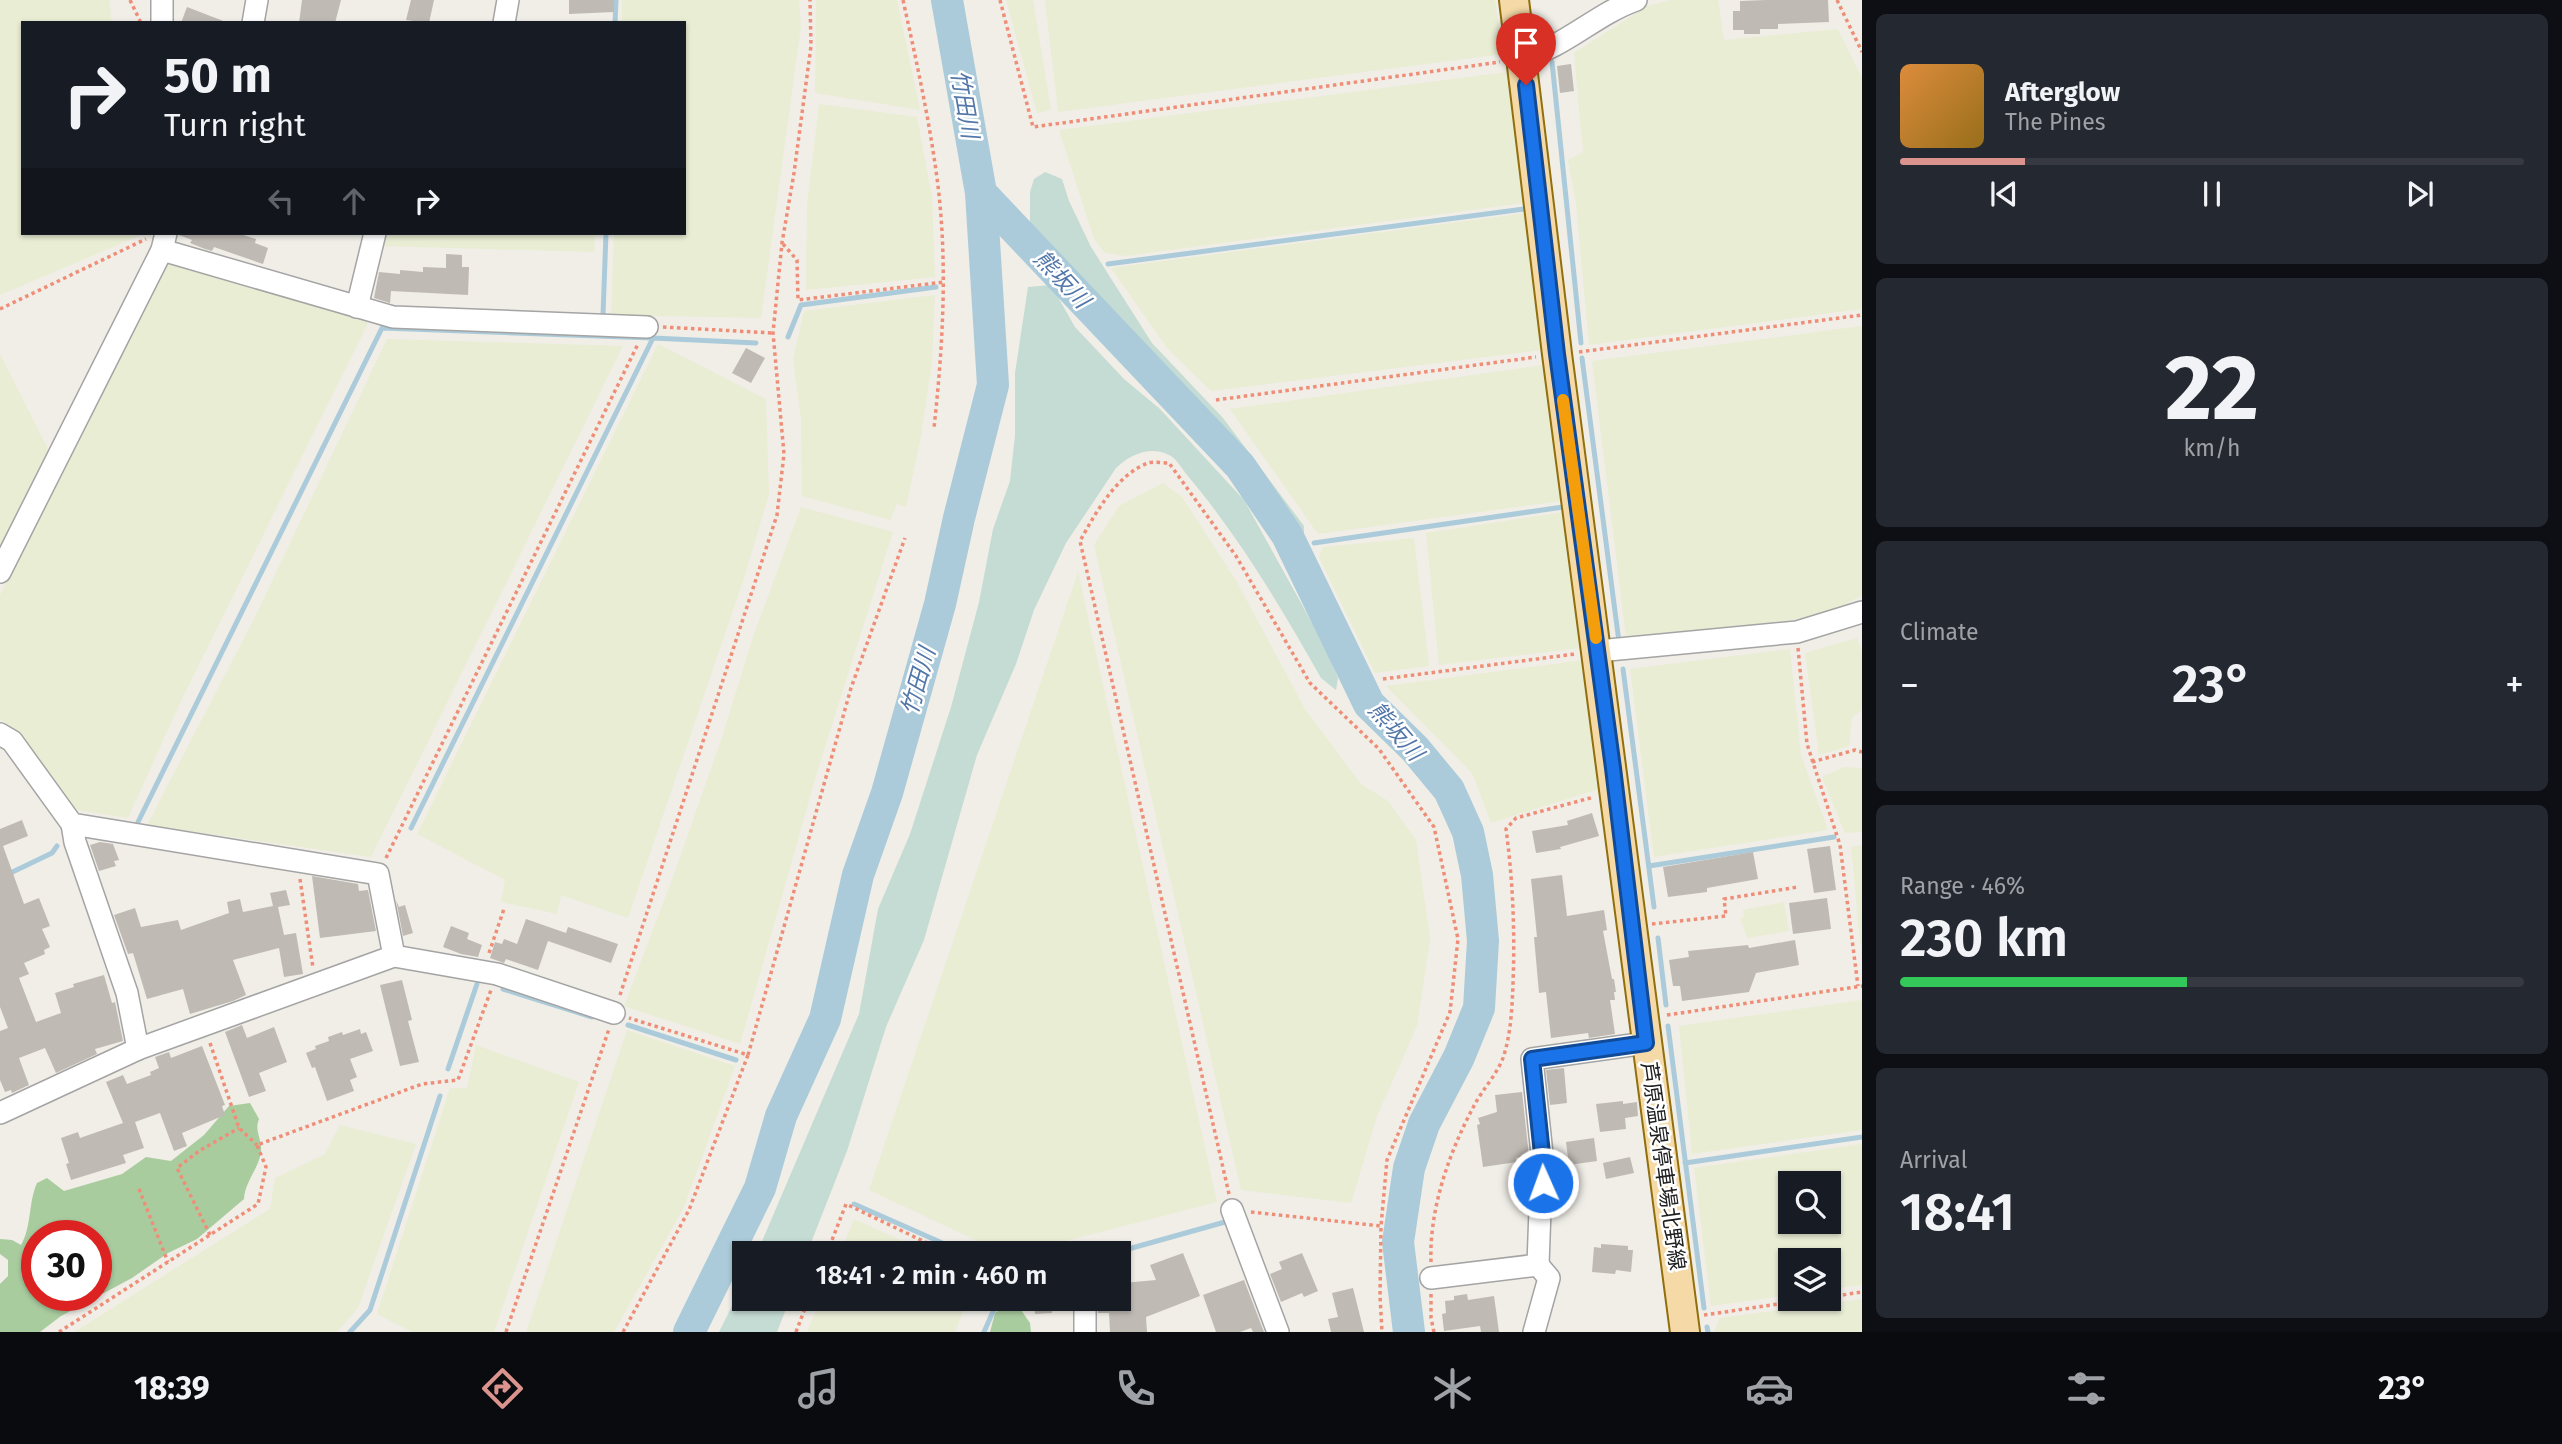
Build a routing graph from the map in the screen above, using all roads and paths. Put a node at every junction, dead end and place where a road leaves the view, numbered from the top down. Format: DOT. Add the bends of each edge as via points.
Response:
graph roads {
  1 [pos="130,0"];
  2 [pos="162,0"];
  3 [pos="257,0"];
  4 [pos="508,0"];
  5 [pos="810,0"];
  6 [pos="903,0"];
  7 [pos="1000,0"];
  8 [pos="1514,0"];
  9 [pos="1636,0"];
  10 [pos="1837,0"];
  11 [pos="140,21"];
  12 [pos="162,21"];
  13 [pos="253,21"];
  14 [pos="504,21"];
  15 [pos="1862,52"];
  16 [pos="1523,58"];
  17 [pos="375,235"];
  18 [pos="158,241"];
  19 [pos="782,243"];
  20 [pos="944,282"];
  21 [pos="357,307"];
  22 [pos="0,309"];
  23 [pos="647,327"];
  24 [pos="773,333"];
  25 [pos="934,428"];
  26 [pos="905,538"];
  27 [pos="0,572"];
  28 [pos="1862,612"];
  29 [pos="1797,632"];
  30 [pos="1598,651"];
  31 [pos="1383,679"];
  32 [pos="0,734"];
  33 [pos="1862,752"];
  34 [pos="1812,762"];
  35 [pos="1616,791"];
  36 [pos="72,824"];
  37 [pos="297,859"];
  38 [pos="378,874"];
  39 [pos="1798,887"];
  40 [pos="504,909"];
  41 [pos="1633,926"];
  42 [pos="394,956"];
  43 [pos="490,972"];
  44 [pos="315,983"];
  45 [pos="1860,986"];
  46 [pos="614,1013"];
  47 [pos="204,1024"];
  48 [pos="1645,1030"];
  49 [pos="138,1049"];
  50 [pos="748,1055"];
  51 [pos="0,1113"];
  52 [pos="239,1128"];
  53 [pos="257,1145"];
  54 [pos="139,1189"];
  55 [pos="1232,1210"];
  56 [pos="1381,1226"];
  57 [pos="210,1235"];
  58 [pos="832,1241"];
  59 [pos="923,1241"];
  60 [pos="168,1262"];
  61 [pos="1538,1265"];
  62 [pos="1431,1278"];
  63 [pos="1862,1292"];
  64 [pos="1841,1295"];
  65 [pos="1778,1306"];
  66 [pos="804,1311"];
  67 [pos="1086,1311"];
  68 [pos="1685,1325"];
  69 [pos="59,1332"];
  70 [pos="506,1332"];
  71 [pos="623,1332"];
  72 [pos="796,1332"];
  73 [pos="1085,1332"];
  74 [pos="1278,1332"];
  75 [pos="1382,1332"];
  76 [pos="1434,1332"];
  77 [pos="1534,1332"];
  1 -- 11 [label="path"];
  2 -- 12 [label="street"];
  3 -- 13 [label="street"];
  4 -- 14 [label="street"];
  5 -- 19 [label="path" via="811,46"];
  6 -- 20 [label="path" via="937,181"];
  7 -- 16 [label="path" via="1033,127"];
  8 -- 16 [label="main road, 芦原温泉停車場北野線"];
  9 -- 16 [label="street" via="1620,5 1542,53"];
  10 -- 15 [label="path"];
  16 -- 30 [label="main road, 芦原温泉停車場北野線"];
  17 -- 21 [label="street"];
  18 -- 21 [label="street"];
  18 -- 22 [label="path"];
  18 -- 27 [label="street"];
  19 -- 20 [label="path" via="797,260 798,300"];
  19 -- 24 [label="path"];
  20 -- 25 [label="path"];
  21 -- 23 [label="street" via="393,317"];
  23 -- 24 [label="path"];
  23 -- 38 [label="path"];
  24 -- 46 [label="path" via="784,454 777,515"];
  26 -- 50 [label="path" via="851,688"];
  28 -- 29 [label="street"];
  29 -- 30 [label="street"];
  29 -- 34 [label="path"];
  30 -- 31 [label="path"];
  30 -- 35 [label="main road, 芦原温泉停車場北野線"];
  32 -- 36 [label="street" via="12,741"];
  33 -- 34 [label="path"];
  34 -- 45 [label="path" via="1840,845"];
  35 -- 41 [label="main road, 芦原温泉停車場北野線"];
  35 -- 62 [label="path" via="1516,818 1506,829 1513,886 1511,1020 1502,1060 1462,1130 1442,1186 1430,1241"];
  36 -- 37 [label="street"];
  36 -- 49 [label="street" via="127,993"];
  37 -- 38 [label="street"];
  37 -- 44 [label="path"];
  38 -- 42 [label="street"];
  39 -- 41 [label="path" via="1724,899 1726,916"];
  40 -- 43 [label="path"];
  41 -- 48 [label="main road, 芦原温泉停車場北野線"];
  42 -- 43 [label="street"];
  42 -- 44 [label="street"];
  43 -- 46 [label="street"];
  43 -- 53 [label="path" via="458,1080 422,1084"];
  44 -- 47 [label="street"];
  45 -- 48 [label="path"];
  46 -- 50 [label="path"];
  46 -- 70 [label="path"];
  47 -- 49 [label="street"];
  47 -- 52 [label="path"];
  48 -- 61 [label="street" via="1532,1059 1542,1154"];
  48 -- 68 [label="main road, 芦原温泉停車場北野線"];
  49 -- 51 [label="street"];
  50 -- 71 [label="path" via="689,1210"];
  52 -- 53 [label="path"];
  52 -- 57 [label="path" via="177,1168"];
  53 -- 57 [label="path" via="266,1167 258,1204"];
  54 -- 60 [label="path"];
  55 -- 56 [label="path"];
  55 -- 56 [label="path" via="1080,541 1100,505 1123,479 1149,462 1169,463 1236,556 1310,683 1379,749 1434,827 1458,939 1450,1012 1387,1160"];
  55 -- 74 [label="street"];
  56 -- 75 [label="path"];
  57 -- 60 [label="path"];
  58 -- 59 [label="path" via="846,1204"];
  60 -- 69 [label="path"];
  61 -- 62 [label="street"];
  61 -- 77 [label="street" via="1549,1278"];
  62 -- 76 [label="path"];
  63 -- 64 [label="path"];
  65 -- 68 [label="path"];
  66 -- 72 [label="path"];
  67 -- 73 [label="street"];
}
